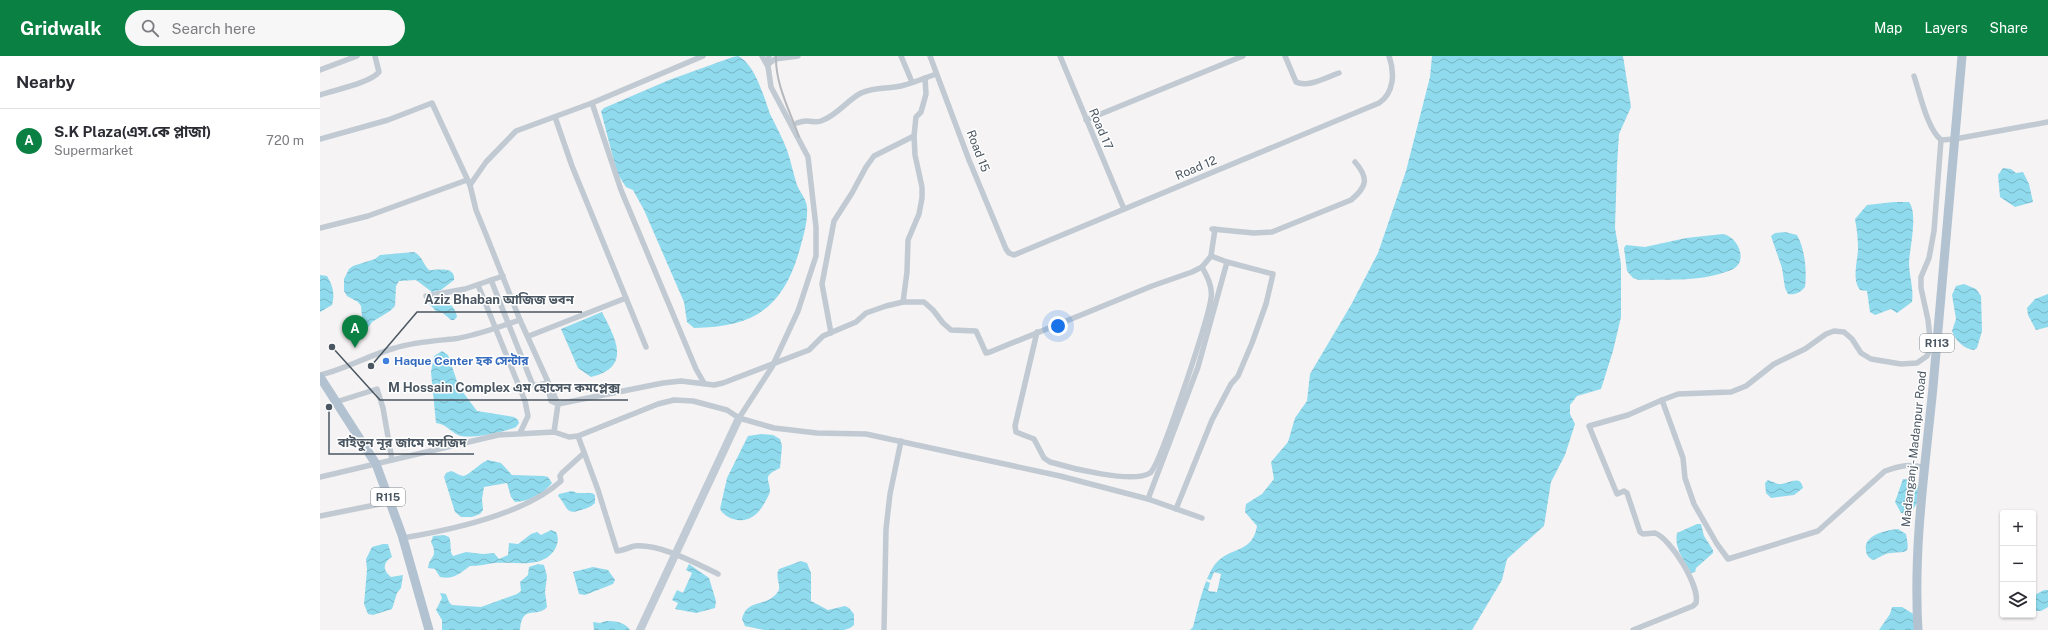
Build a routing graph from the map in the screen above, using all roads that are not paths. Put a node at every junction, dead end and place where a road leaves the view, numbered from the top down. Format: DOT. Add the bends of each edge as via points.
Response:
graph roads {
  1 [pos="357,56"];
  2 [pos="375,56"];
  3 [pos="703,56"];
  4 [pos="762,56"];
  5 [pos="769,56"];
  6 [pos="798,56"];
  7 [pos="900,56"];
  8 [pos="930,56"];
  9 [pos="1060,56"];
  10 [pos="1242,56"];
  11 [pos="1286,56"];
  12 [pos="1389,56"];
  13 [pos="1962,56"];
  14 [pos="320,70"];
  15 [pos="1339,73"];
  16 [pos="936,74"];
  17 [pos="1914,76"];
  18 [pos="925,78"];
  19 [pos="912,82"];
  20 [pos="320,95"];
  21 [pos="592,103"];
  22 [pos="555,117"];
  23 [pos="1086,120"];
  24 [pos="2048,122"];
  25 [pos="797,123"];
  26 [pos="914,136"];
  27 [pos="320,139"];
  28 [pos="1941,140"];
  29 [pos="1955,140"];
  30 [pos="1355,162"];
  31 [pos="468,183"];
  32 [pos="1124,209"];
  33 [pos="320,228"];
  34 [pos="1009,253"];
  35 [pos="1211,256"];
  36 [pos="1227,262"];
  37 [pos="1202,266"];
  38 [pos="503,276"];
  39 [pos="491,280"];
  40 [pos="478,285"];
  41 [pos="426,296"];
  42 [pos="626,298"];
  43 [pos="903,302"];
  44 [pos="520,320"];
  45 [pos="508,324"];
  46 [pos="496,328"];
  47 [pos="1037,332"];
  48 [pos="831,333"];
  49 [pos="529,336"];
  50 [pos="646,347"];
  51 [pos="773,365"];
  52 [pos="320,376"];
  53 [pos="704,383"];
  54 [pos="1662,400"];
  55 [pos="336,402"];
  56 [pos="558,404"];
  57 [pos="739,418"];
  58 [pos="554,432"];
  59 [pos="520,433"];
  60 [pos="578,436"];
  61 [pos="902,441"];
  62 [pos="584,453"];
  63 [pos="392,460"];
  64 [pos="376,464"];
  65 [pos="1925,468"];
  66 [pos="320,477"];
  67 [pos="1148,499"];
  68 [pos="390,502"];
  69 [pos="1176,509"];
  70 [pos="320,516"];
  71 [pos="1202,518"];
  72 [pos="403,538"];
  73 [pos="675,554"];
  74 [pos="718,574"];
  75 [pos="429,630"];
  76 [pos="640,630"];
  77 [pos="884,630"];
  78 [pos="1633,630"];
  79 [pos="1918,630"];
  1 -- 14 [label="street"];
  2 -- 20 [label="street" via="378,72 376,74 366,80"];
  3 -- 21 [label="street"];
  4 -- 6 [label="street" via="767,65 776,59"];
  5 -- 51 [label="street" via="771,87 808,157 816,232 816,256 812,269 798,311"];
  7 -- 19 [label="street"];
  8 -- 16 [label="street, Road 15"];
  9 -- 23 [label="street, Road 17"];
  10 -- 23 [label="street"];
  11 -- 15 [label="street" via="1296,82 1300,84 1313,83"];
  12 -- 32 [label="street, Road 12" via="1393,67 1389,94 1378,103"];
  13 -- 29 [label="main road, Madanganj - Madanpur Road / R113"];
  16 -- 18 [label="street"];
  16 -- 34 [label="street, Road 15"];
  17 -- 28 [label="street" via="1936,136"];
  18 -- 19 [label="street"];
  18 -- 26 [label="street" via="926,94 921,112 916,117"];
  19 -- 25 [label="street" via="902,86 869,90 822,121 808,119"];
  21 -- 22 [label="street"];
  21 -- 53 [label="street" via="621,190 694,365"];
  22 -- 31 [label="street" via="516,131"];
  22 -- 42 [label="street" via="572,166"];
  23 -- 32 [label="street, Road 17"];
  24 -- 29 [label="street"];
  26 -- 43 [label="street" via="922,198 919,214 908,240"];
  26 -- 48 [label="street" via="874,156 834,221 822,284"];
  27 -- 31 [label="street" via="388,120 432,103"];
  28 -- 29 [label="street"];
  28 -- 54 [label="street" via="1934,231 1929,258 1921,277 1931,346 1927,356 1918,363 1901,364 1871,359 1862,353 1844,332 1834,331 1774,364 1755,381 1741,388 1731,392 1678,394"];
  29 -- 65 [label="main road, Madanganj - Madanpur Road / R113"];
  30 -- 35 [label="street" via="1363,170 1365,179 1359,193 1350,200 1272,232 1214,229"];
  31 -- 33 [label="street" via="387,210"];
  31 -- 38 [label="street" via="476,210"];
  32 -- 34 [label="street, Road 12" via="1014,255"];
  35 -- 36 [label="street"];
  35 -- 37 [label="street"];
  36 -- 67 [label="street" via="1198,367"];
  36 -- 69 [label="street" via="1273,274 1266,304 1238,376 1212,420"];
  37 -- 47 [label="street"];
  37 -- 47 [label="street" via="1211,290 1211,298 1178,407 1152,472 1136,477 1121,476 1050,462 1044,458 1034,439 1016,432 1015,426"];
  38 -- 39 [label="street"];
  38 -- 44 [label="street"];
  39 -- 40 [label="street"];
  39 -- 45 [label="street"];
  40 -- 41 [label="street"];
  40 -- 46 [label="street"];
  42 -- 49 [label="street"];
  42 -- 50 [label="street"];
  43 -- 47 [label="street" via="924,302 951,330 976,331 986,353"];
  43 -- 48 [label="street" via="873,310 856,322"];
  44 -- 45 [label="street"];
  44 -- 49 [label="street"];
  45 -- 46 [label="street"];
  45 -- 56 [label="street" via="532,383 535,386 547,383 551,401"];
  46 -- 52 [label="street" via="453,339 426,340 396,347"];
  46 -- 59 [label="street" via="527,408 528,416"];
  48 -- 51 [label="street" via="818,340 809,350"];
  49 -- 56 [label="street"];
  51 -- 53 [label="street" via="723,383"];
  51 -- 57 [label="street"];
  52 -- 55 [label="main road, R115"];
  53 -- 56 [label="street" via="663,383"];
  54 -- 65 [label="street" via="1683,458 1685,478 1694,504 1712,538 1728,559 1818,531 1885,471 1908,465"];
  54 -- 78 [label="street" via="1628,415 1589,426 1617,494 1624,491 1627,493 1640,532 1655,532 1665,540 1686,569 1696,595 1696,603 1693,606"];
  55 -- 63 [label="street" via="377,389"];
  55 -- 64 [label="main road, R115"];
  56 -- 58 [label="street"];
  57 -- 60 [label="street" via="727,410 712,405 674,400 630,413"];
  57 -- 61 [label="street" via="795,431 866,434"];
  57 -- 73 [label="street"];
  58 -- 59 [label="street"];
  58 -- 60 [label="street" via="569,437"];
  59 -- 63 [label="street" via="498,435"];
  60 -- 62 [label="street"];
  61 -- 67 [label="street" via="1060,476"];
  61 -- 77 [label="street" via="890,494 886,529"];
  62 -- 72 [label="street" via="562,473 561,481 556,486 529,502 495,516 442,531"];
  62 -- 73 [label="street" via="617,551 635,546"];
  63 -- 64 [label="street"];
  64 -- 66 [label="street"];
  64 -- 68 [label="main road, R115"];
  65 -- 79 [label="main road, Madanganj - Madanpur Road / R113" via="1915,586"];
  67 -- 69 [label="street"];
  68 -- 70 [label="street"];
  68 -- 72 [label="main road, R115"];
  69 -- 71 [label="street"];
  72 -- 75 [label="main road, R115"];
  73 -- 74 [label="street"];
  73 -- 76 [label="street"];
}
